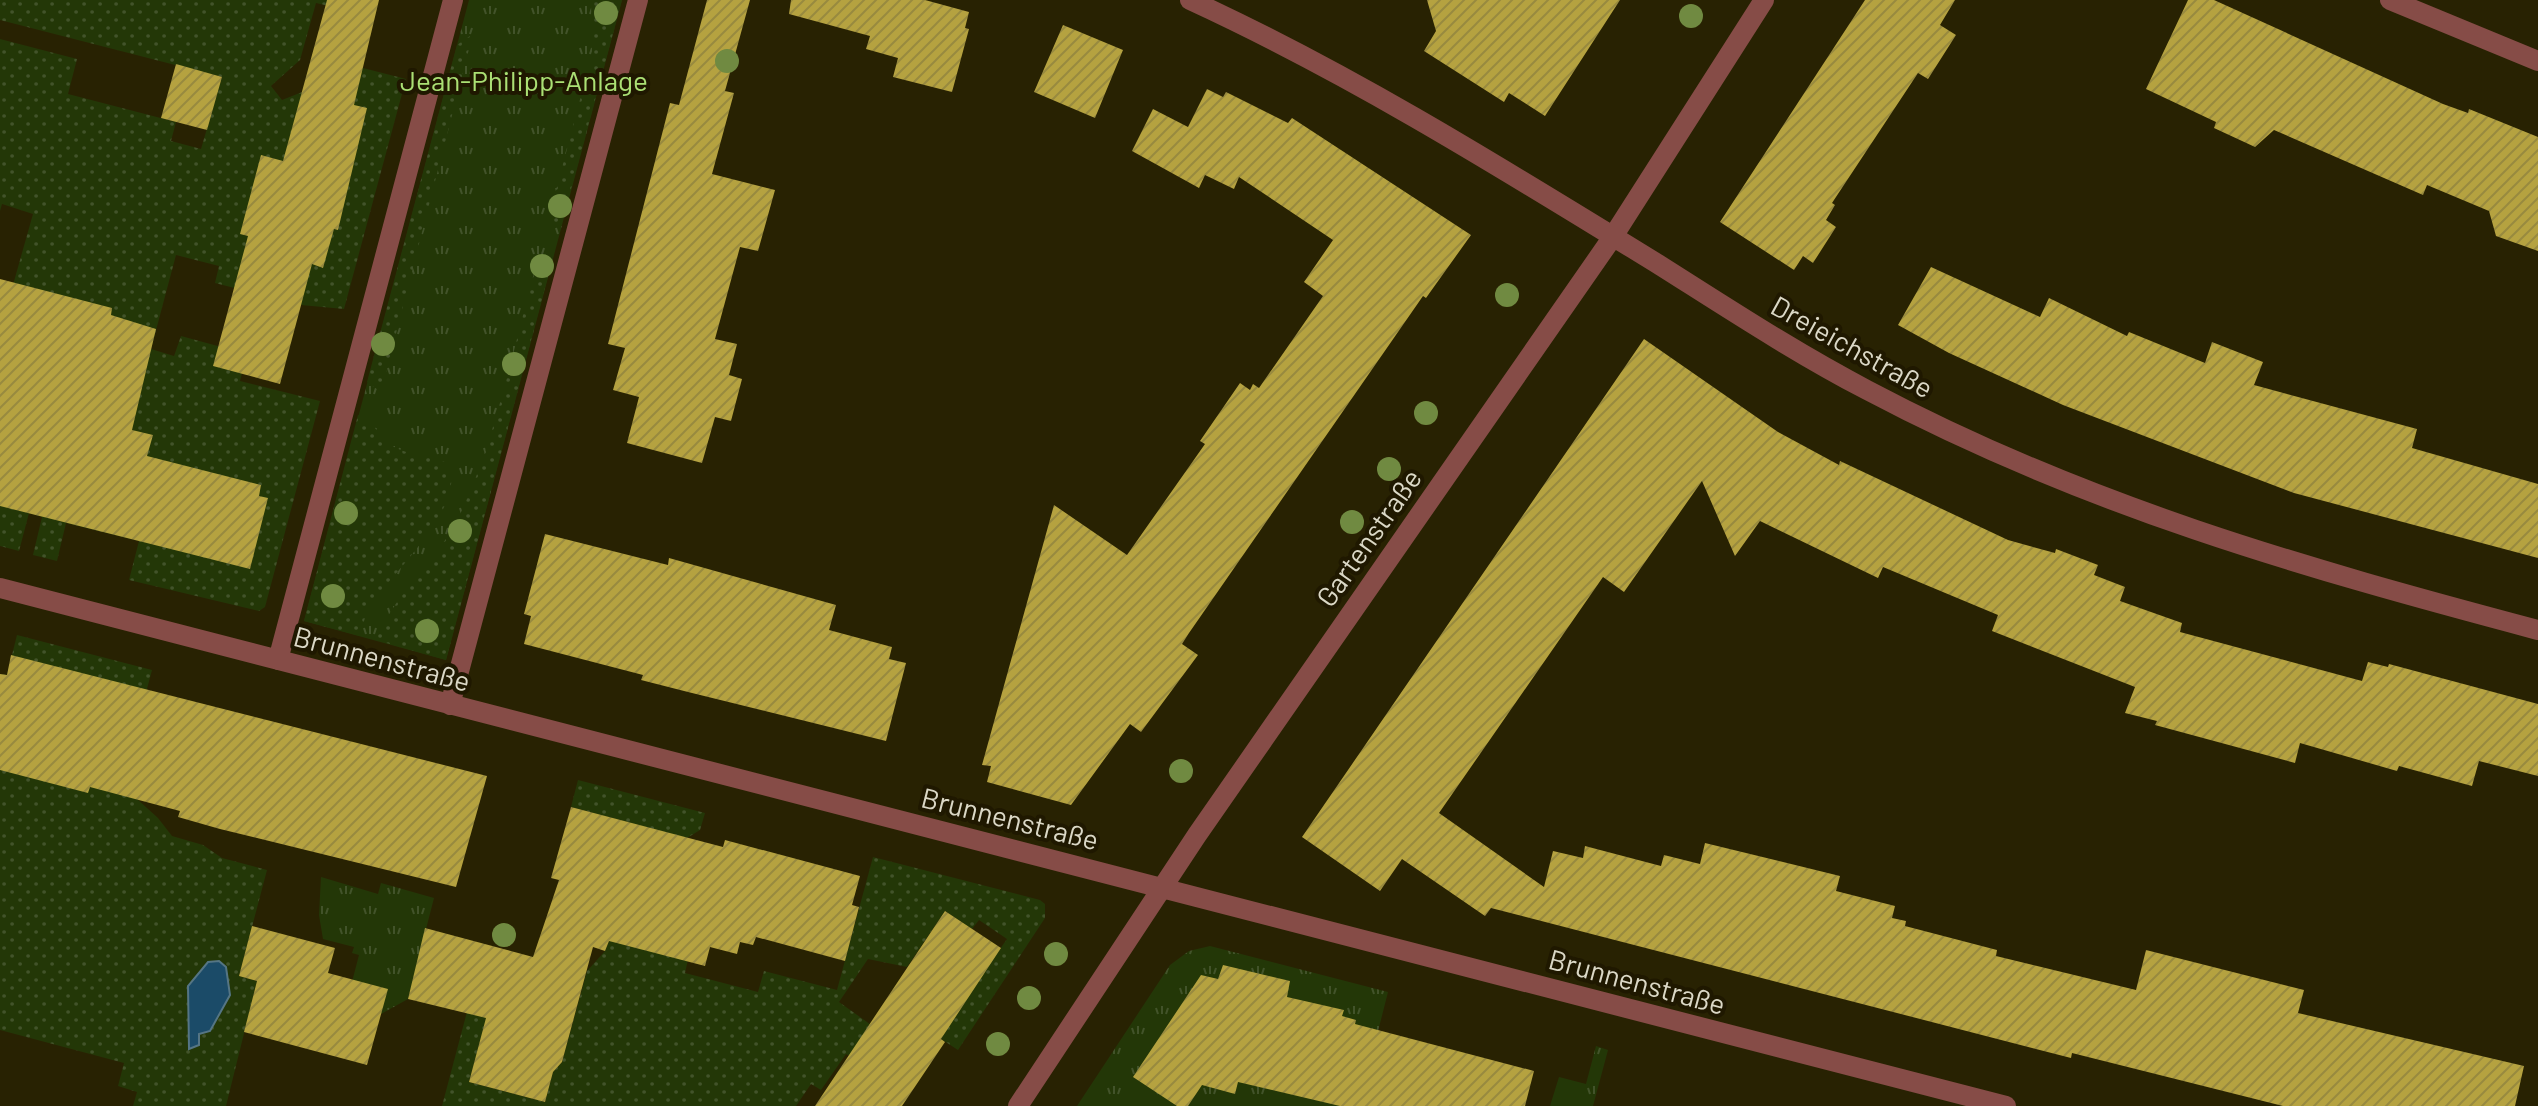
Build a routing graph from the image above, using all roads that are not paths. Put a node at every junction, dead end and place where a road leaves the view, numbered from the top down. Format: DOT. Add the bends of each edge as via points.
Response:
graph roads {
  1 [pos="453,0"];
  2 [pos="638,0"];
  3 [pos="1190,0"];
  4 [pos="1764,0"];
  5 [pos="2390,0"];
  6 [pos="2538,61"];
  7 [pos="1612,238"];
  8 [pos="0,588"];
  9 [pos="2538,630"];
  10 [pos="278,660"];
  11 [pos="450,705"];
  12 [pos="1161,887"];
  13 [pos="1018,1106"];
  14 [pos="2006,1106"];
  1 -- 10 [label="street"];
  2 -- 11 [label="street"];
  3 -- 7 [label="street, Dreieichstraße" via="1296,51"];
  4 -- 7 [label="street, Gartenstraße"];
  5 -- 6 [label="street"];
  7 -- 9 [label="street, Dreieichstraße" via="1783,344 2034,470 2227,543"];
  7 -- 12 [label="street, Gartenstraße"];
  8 -- 10 [label="street, Brunnenstraße"];
  10 -- 11 [label="street, Brunnenstraße"];
  11 -- 12 [label="street, Brunnenstraße"];
  12 -- 13 [label="street, Gartenstraße"];
  12 -- 14 [label="street, Brunnenstraße"];
}
